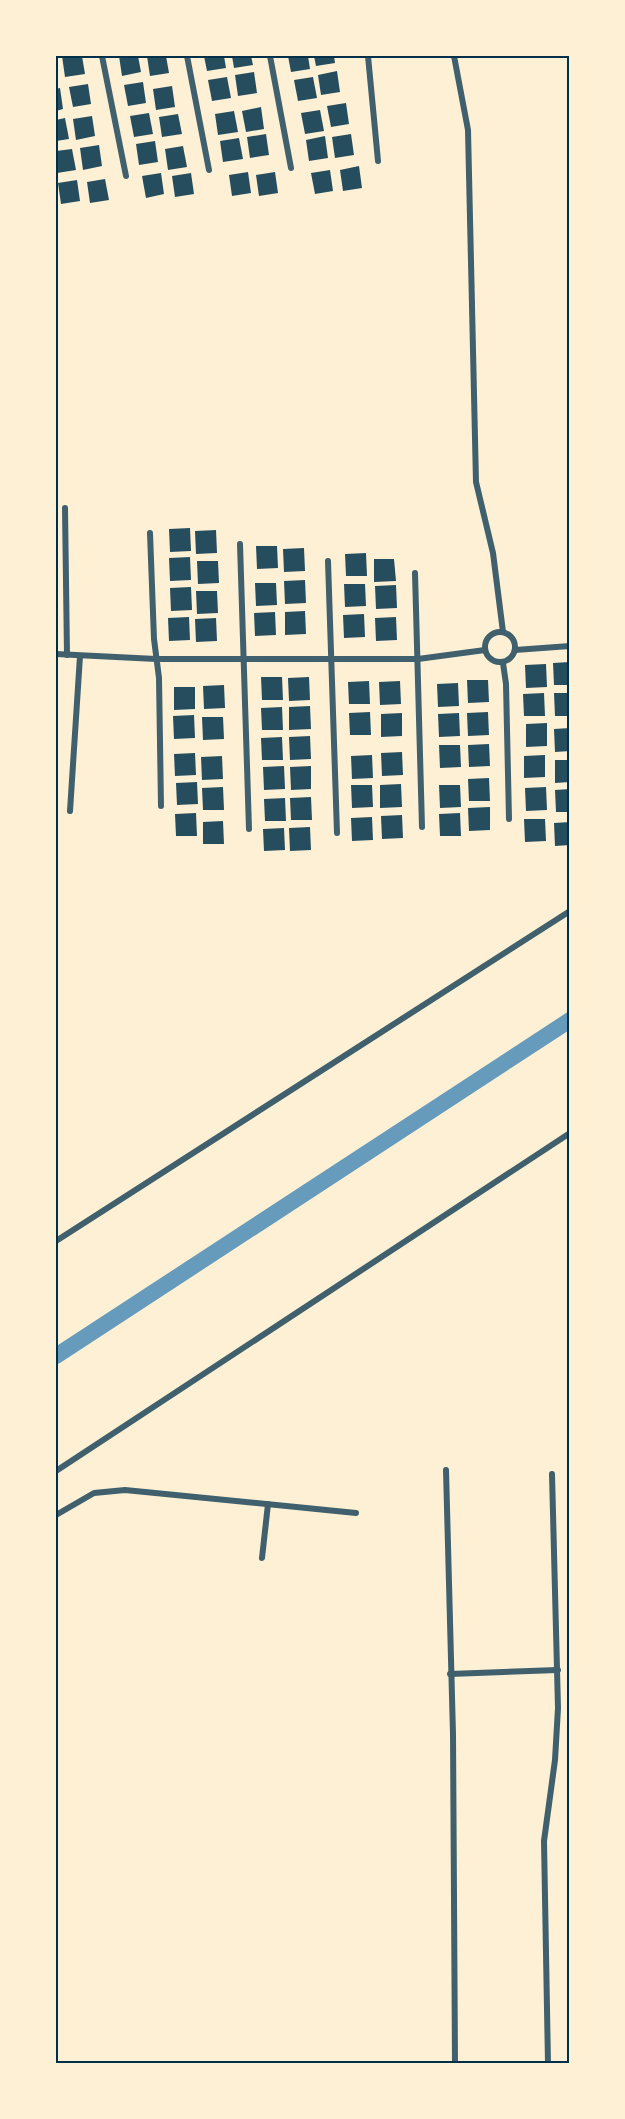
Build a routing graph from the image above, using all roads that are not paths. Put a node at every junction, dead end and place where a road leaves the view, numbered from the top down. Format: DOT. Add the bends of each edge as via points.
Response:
graph roads {
  1 [pos="102,56"];
  2 [pos="187,56"];
  3 [pos="270,56"];
  4 [pos="368,56"];
  5 [pos="454,56"];
  6 [pos="378,161"];
  7 [pos="291,168"];
  8 [pos="209,170"];
  9 [pos="126,176"];
  10 [pos="65,508"];
  11 [pos="150,533"];
  12 [pos="240,544"];
  13 [pos="328,561"];
  14 [pos="415,573"];
  15 [pos="503,632"];
  16 [pos="570,646"];
  17 [pos="485,650"];
  18 [pos="515,650"];
  19 [pos="56,654"];
  20 [pos="67,655"];
  21 [pos="80,656"];
  22 [pos="244,658"];
  23 [pos="156,659"];
  24 [pos="418,659"];
  25 [pos="331,660"];
  26 [pos="503,663"];
  27 [pos="161,806"];
  28 [pos="70,811"];
  29 [pos="509,819"];
  30 [pos="422,827"];
  31 [pos="249,830"];
  32 [pos="338,833"];
  33 [pos="570,911"];
  34 [pos="570,1133"];
  35 [pos="56,1241"];
  36 [pos="446,1470"];
  37 [pos="56,1471"];
  38 [pos="552,1474"];
  39 [pos="268,1504"];
  40 [pos="356,1514"];
  41 [pos="56,1515"];
  42 [pos="262,1558"];
  43 [pos="558,1670"];
  44 [pos="450,1674"];
  45 [pos="455,2064"];
  46 [pos="548,2064"];
  1 -- 9 [label="street"];
  2 -- 8 [label="street"];
  3 -- 7 [label="street"];
  4 -- 6 [label="street"];
  5 -- 15 [label="street" via="468,129 476,482 493,553"];
  10 -- 20 [label="street"];
  11 -- 23 [label="street"];
  12 -- 22 [label="street"];
  13 -- 25 [label="street"];
  14 -- 24 [label="street"];
  15 -- 17 [label="street" via="487,639"];
  15 -- 18 [label="street" via="513,639"];
  16 -- 18 [label="street"];
  17 -- 24 [label="street"];
  17 -- 26 [label="street" via="491,660"];
  18 -- 26 [label="street"];
  19 -- 20 [label="street"];
  20 -- 21 [label="street"];
  21 -- 23 [label="street"];
  21 -- 28 [label="street"];
  22 -- 23 [label="street"];
  22 -- 25 [label="street"];
  22 -- 31 [label="street"];
  23 -- 27 [label="street"];
  24 -- 25 [label="street"];
  24 -- 30 [label="street"];
  25 -- 32 [label="street"];
  26 -- 29 [label="street"];
  33 -- 35 [label="street"];
  34 -- 37 [label="street"];
  36 -- 44 [label="street"];
  38 -- 43 [label="street"];
  39 -- 40 [label="street"];
  39 -- 41 [label="street" via="104,1491 83,1498"];
  39 -- 42 [label="street"];
  43 -- 44 [label="street"];
  43 -- 46 [label="street" via="557,1739 544,1841"];
  44 -- 45 [label="street"];
}
